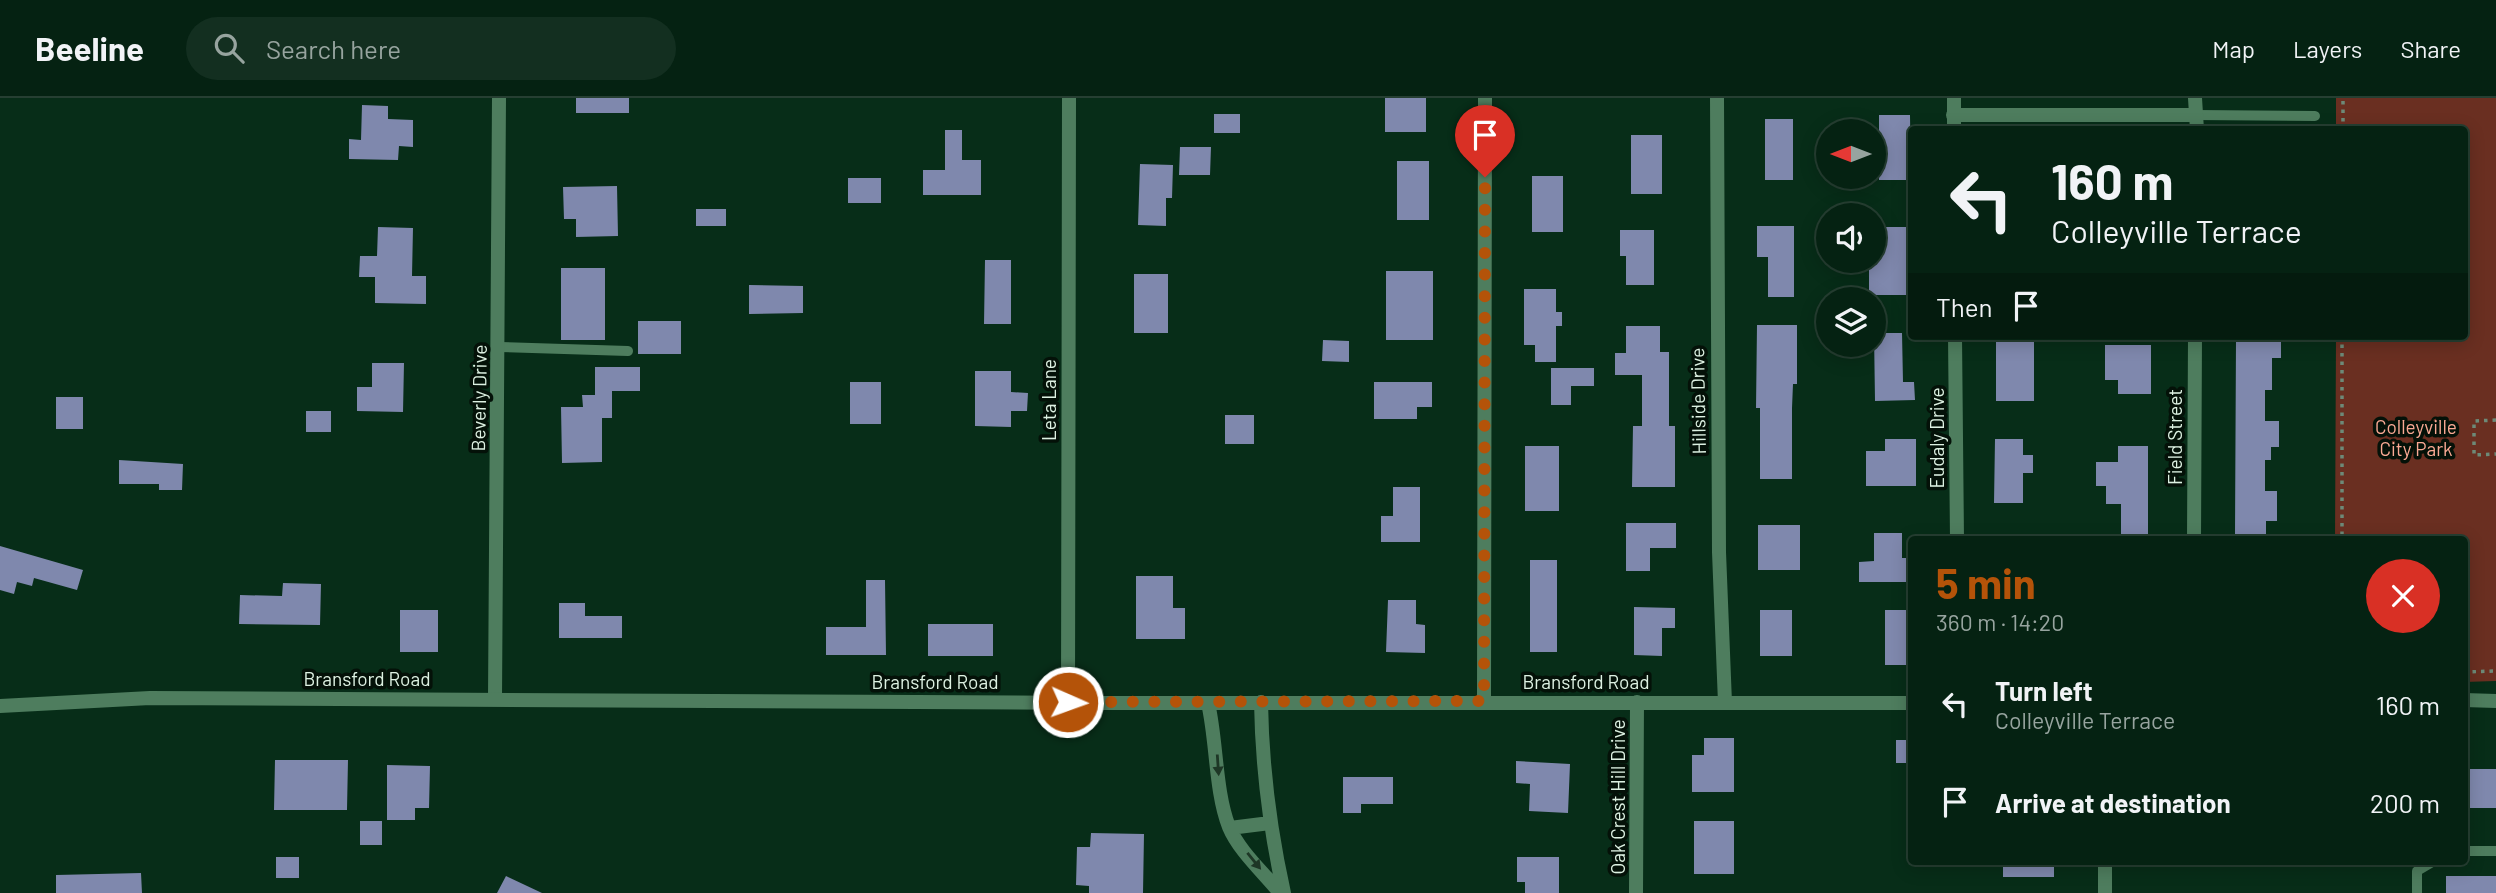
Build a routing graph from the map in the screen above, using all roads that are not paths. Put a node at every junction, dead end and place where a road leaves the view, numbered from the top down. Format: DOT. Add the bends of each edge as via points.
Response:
graph roads {
  1 [pos="499,98"];
  2 [pos="1069,98"];
  3 [pos="1485,98"];
  4 [pos="1717,98"];
  5 [pos="1954,98"];
  6 [pos="2195,98"];
  7 [pos="2315,117"];
  8 [pos="1954,122"];
  9 [pos="2196,122"];
  10 [pos="1955,340"];
  11 [pos="2195,340"];
  12 [pos="499,347"];
  13 [pos="628,351"];
  14 [pos="1956,536"];
  15 [pos="2194,536"];
  16 [pos="495,699"];
  17 [pos="2468,700"];
  18 [pos="1484,701"];
  19 [pos="2496,701"];
  20 [pos="1068,702"];
  21 [pos="1261,702"];
  22 [pos="1637,702"];
  23 [pos="1208,703"];
  24 [pos="1726,703"];
  25 [pos="1908,703"];
  26 [pos="0,706"];
  27 [pos="1270,823"];
  28 [pos="1230,828"];
  29 [pos="2468,850"];
  30 [pos="2496,851"];
  31 [pos="2105,865"];
  32 [pos="2426,865"];
  33 [pos="1282,893"];
  34 [pos="1636,893"];
  35 [pos="2105,893"];
  36 [pos="2417,893"];
  1 -- 12 [label="street, Beverly Drive"];
  2 -- 20 [label="street, Leta Lane"];
  3 -- 18 [label="street"];
  4 -- 24 [label="street, Hillside Drive" via="1718,483"];
  5 -- 8 [label="street"];
  6 -- 9 [label="street"];
  7 -- 9 [label="lane"];
  8 -- 9 [label="street"];
  10 -- 14 [label="street, Eudaly Drive"];
  11 -- 15 [label="street, Field Street"];
  12 -- 13 [label="lane"];
  12 -- 16 [label="street, Beverly Drive"];
  16 -- 20 [label="street, Bransford Road"];
  16 -- 26 [label="street, Bransford Road" via="150,698"];
  17 -- 19 [label="street"];
  18 -- 21 [label="street, Bransford Road"];
  18 -- 22 [label="street, Bransford Road"];
  20 -- 23 [label="street, Bransford Road"];
  21 -- 23 [label="street, Bransford Road"];
  21 -- 27 [label="street"];
  22 -- 24 [label="street, Bransford Road"];
  22 -- 34 [label="street, Oak Crest Hill Drive"];
  23 -- 28 [label="street, one-way"];
  24 -- 25 [label="street, Bransford Road"];
  27 -- 28 [label="street"];
  27 -- 33 [label="street"];
  28 -- 33 [label="street, one-way"];
  29 -- 30 [label="lane"];
  31 -- 35 [label="street"];
  32 -- 36 [label="lane" via="2417,870"];
}
